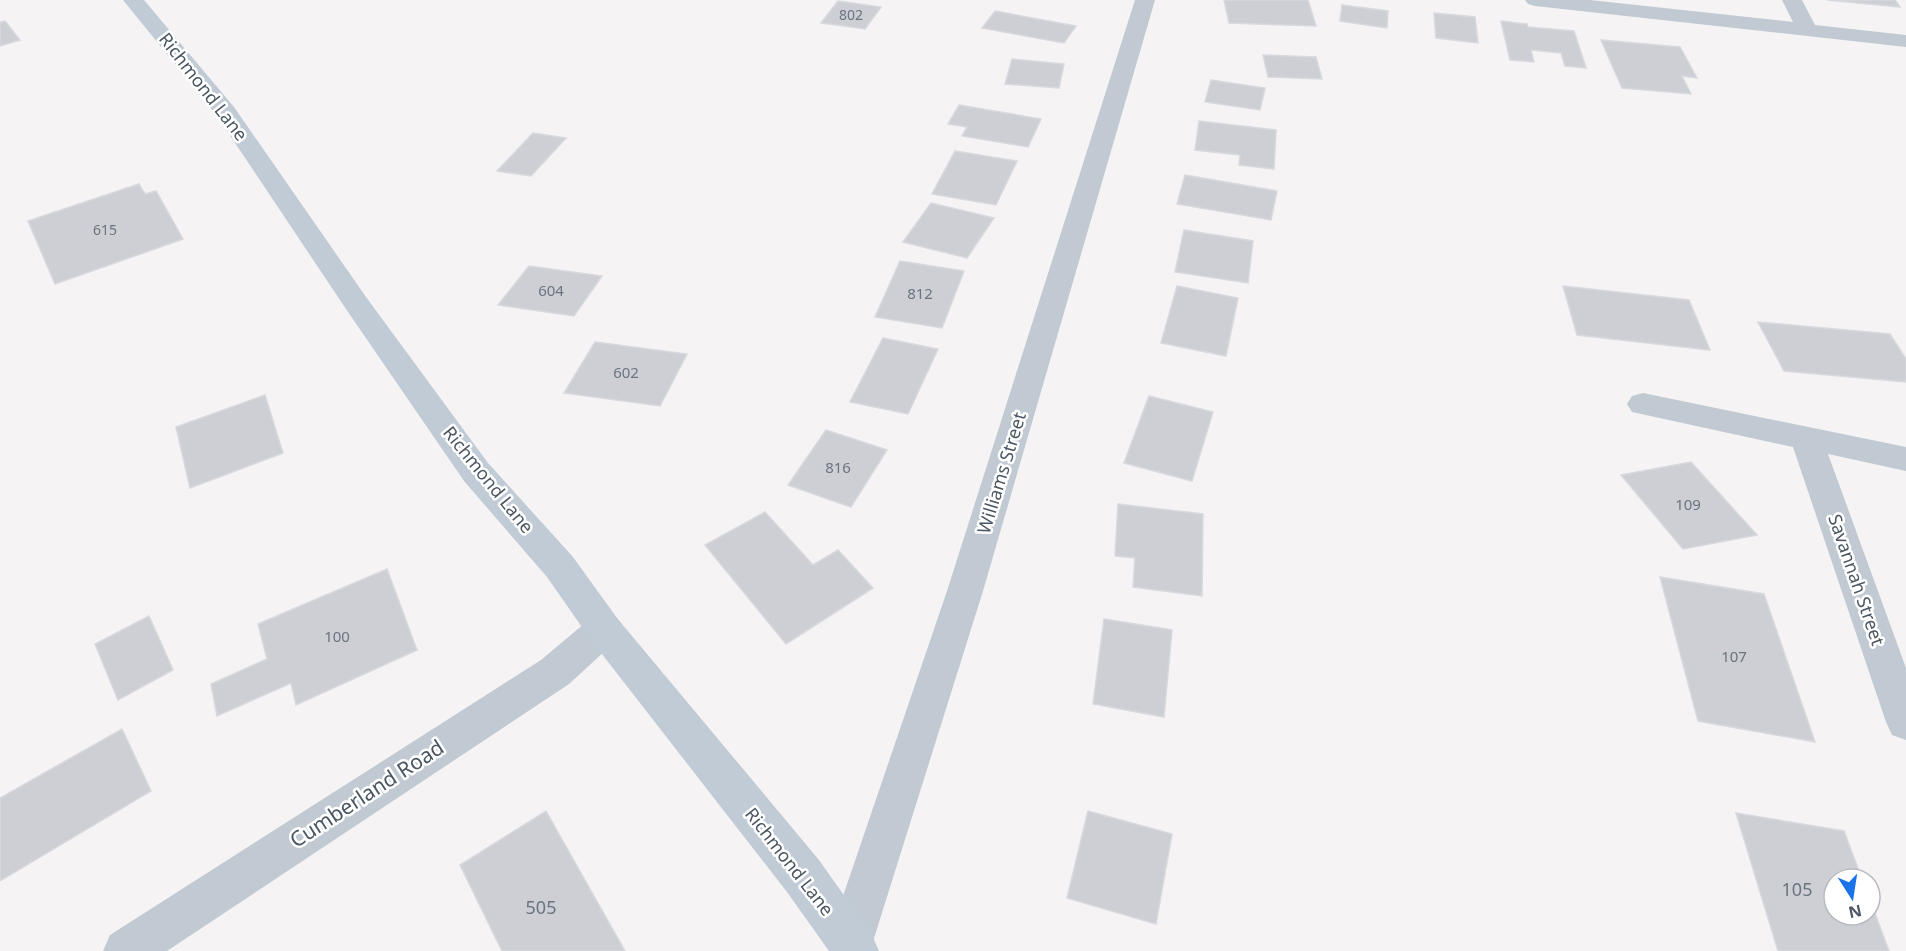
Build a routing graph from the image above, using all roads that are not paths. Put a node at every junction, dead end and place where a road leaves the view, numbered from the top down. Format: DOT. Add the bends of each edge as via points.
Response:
graph roads {
  1 [pos="133,0"];
  2 [pos="1145,0"];
  3 [pos="1535,0"];
  4 [pos="1792,0"];
  5 [pos="1807,30"];
  6 [pos="1906,41"];
  7 [pos="1643,404"];
  8 [pos="1806,438"];
  9 [pos="1906,459"];
  10 [pos="604,629"];
  11 [pos="1906,722"];
  12 [pos="853,947"];
  13 [pos="126,951"];
  1 -- 10 [label="street, Richmond Lane" via="226,112 476,472 560,567"];
  2 -- 12 [label="street, Williams Street" via="1001,481"];
  3 -- 5 [label="street"];
  4 -- 5 [label="street"];
  5 -- 6 [label="street"];
  7 -- 8 [label="street"];
  8 -- 9 [label="street"];
  8 -- 11 [label="street, Savannah Street"];
  10 -- 12 [label="street, Richmond Lane" via="803,876"];
  10 -- 13 [label="street, Cumberland Road" via="555,672"];
}
